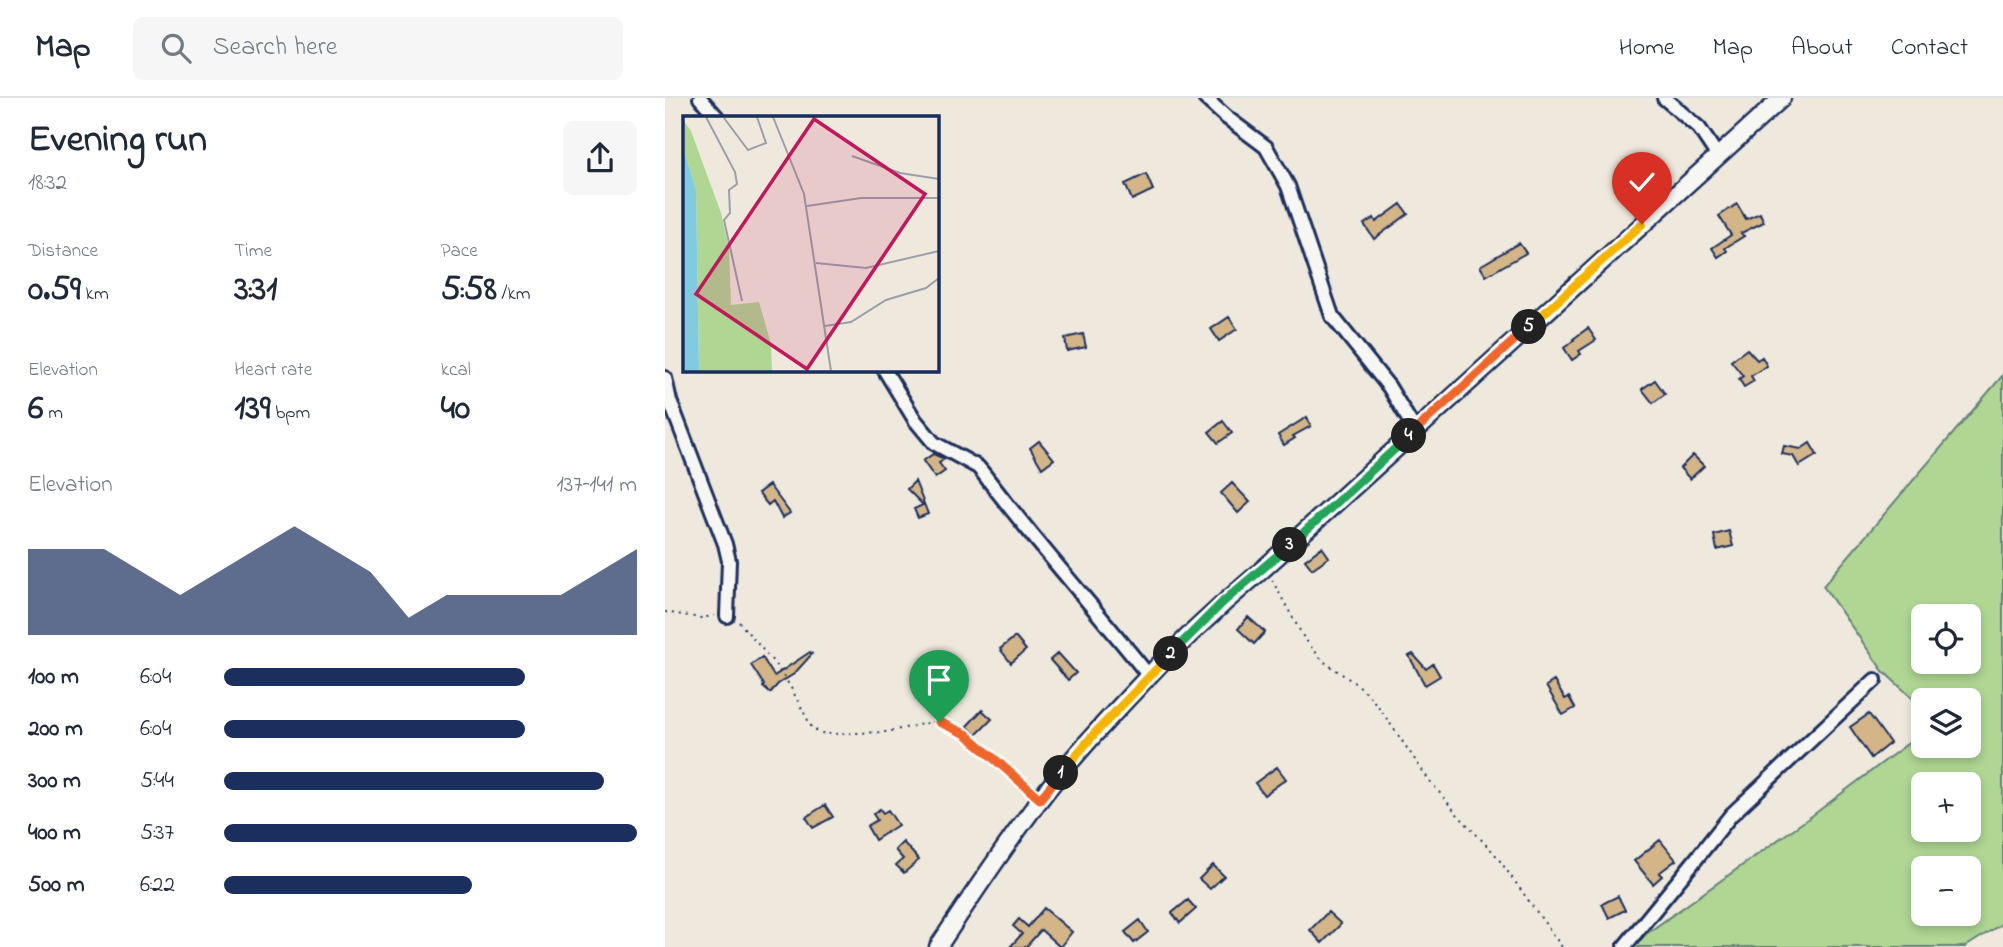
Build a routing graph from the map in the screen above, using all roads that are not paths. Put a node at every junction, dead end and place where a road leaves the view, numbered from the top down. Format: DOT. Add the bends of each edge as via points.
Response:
graph roads {
  1 [pos="700,98"];
  2 [pos="1205,98"];
  3 [pos="1664,98"];
  4 [pos="1782,98"];
  5 [pos="716,116"];
  6 [pos="1717,155"];
  7 [pos="885,371"];
  8 [pos="665,378"];
  9 [pos="1415,430"];
  10 [pos="727,616"];
  11 [pos="1149,676"];
  12 [pos="1875,680"];
  13 [pos="938,947"];
  14 [pos="1624,947"];
  1 -- 5 [label="street"];
  2 -- 9 [label="street" via="1266,147 1288,186 1332,316 1389,387"];
  3 -- 6 [label="street" via="1699,128"];
  4 -- 6 [label="main road"];
  6 -- 9 [label="main road"];
  7 -- 11 [label="street" via="934,443 978,467"];
  8 -- 10 [label="street" via="725,544 729,561"];
  9 -- 11 [label="main road" via="1223,602"];
  11 -- 13 [label="main road" via="1040,799"];
  12 -- 14 [label="street" via="1731,815"];
}
